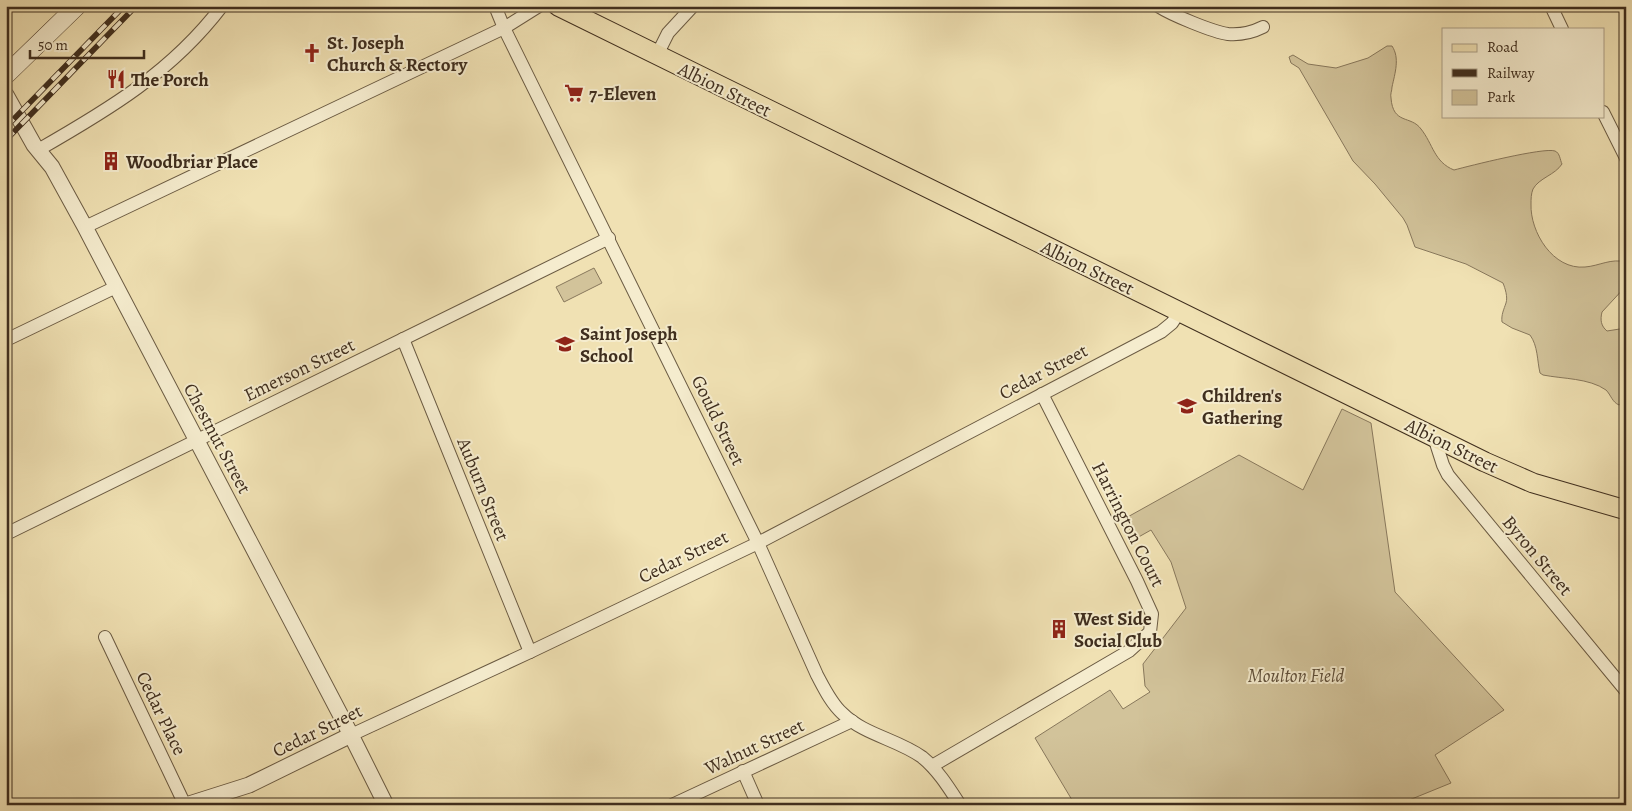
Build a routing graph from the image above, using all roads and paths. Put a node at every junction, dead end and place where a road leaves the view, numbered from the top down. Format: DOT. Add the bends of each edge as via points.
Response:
graph roads {
  1 [pos="77,6"];
  2 [pos="222,6"];
  3 [pos="495,6"];
  4 [pos="539,6"];
  5 [pos="558,6"];
  6 [pos="693,6"];
  7 [pos="1158,6"];
  8 [pos="1551,6"];
  9 [pos="1263,27"];
  10 [pos="504,28"];
  11 [pos="1562,28"];
  12 [pos="657,55"];
  13 [pos="6,75"];
  14 [pos="6,95"];
  15 [pos="1604,113"];
  16 [pos="1620,133"];
  17 [pos="38,150"];
  18 [pos="1626,158"];
  19 [pos="85,227"];
  20 [pos="608,238"];
  21 [pos="116,286"];
  22 [pos="1180,311"];
  23 [pos="403,339"];
  24 [pos="6,340"];
  25 [pos="1042,394"];
  26 [pos="1434,437"];
  27 [pos="196,440"];
  28 [pos="1626,510"];
  29 [pos="6,534"];
  30 [pos="758,542"];
  31 [pos="105,637"];
  32 [pos="530,652"];
  33 [pos="1626,691"];
  34 [pos="852,721"];
  35 [pos="351,735"];
  36 [pos="932,766"];
  37 [pos="743,771"];
  38 [pos="186,805"];
  39 [pos="386,805"];
  40 [pos="672,805"];
  41 [pos="758,805"];
  42 [pos="960,805"];
  1 -- 13 [label="main road"];
  2 -- 17 [label="street" via="184,48 144,84 99,115"];
  3 -- 10 [label="street, Gould Street"];
  4 -- 10 [label="street"];
  5 -- 12 [label="main road, Albion Street"];
  6 -- 12 [label="street" via="668,33"];
  7 -- 9 [label="street" via="1209,29 1229,34 1248,33"];
  8 -- 11 [label="street"];
  10 -- 19 [label="street"];
  10 -- 20 [label="street, Gould Street"];
  12 -- 22 [label="main road, Albion Street"];
  14 -- 17 [label="street, Chestnut Street"];
  15 -- 16 [label="street"];
  16 -- 18 [label="street"];
  17 -- 19 [label="street, Chestnut Street" via="52,167"];
  19 -- 21 [label="street, Chestnut Street"];
  20 -- 23 [label="street, Emerson Street"];
  20 -- 30 [label="street, Gould Street"];
  21 -- 24 [label="street"];
  21 -- 27 [label="street, Chestnut Street"];
  22 -- 25 [label="street, Cedar Street" via="1161,332"];
  22 -- 26 [label="main road, Albion Street"];
  23 -- 27 [label="street, Emerson Street"];
  23 -- 32 [label="street, Auburn Street"];
  25 -- 30 [label="street, Cedar Street"];
  25 -- 36 [label="street, Harrington Court" via="1152,614 1150,632 1129,651"];
  26 -- 28 [label="main road, Albion Street" via="1534,482"];
  26 -- 33 [label="street, Byron Street" via="1448,475"];
  27 -- 29 [label="street, Emerson Street"];
  27 -- 35 [label="street, Chestnut Street"];
  30 -- 32 [label="street, Cedar Street"];
  30 -- 34 [label="street, Gould Street" via="817,675 840,712"];
  31 -- 38 [label="street, Cedar Place"];
  32 -- 35 [label="street, Cedar Street"];
  34 -- 36 [label="street, Gould Street" via="907,748"];
  34 -- 37 [label="street, Walnut Street"];
  35 -- 38 [label="street, Cedar Street" via="249,785"];
  35 -- 39 [label="street, Chestnut Street"];
  36 -- 42 [label="street, Gould Street"];
  37 -- 40 [label="street, Walnut Street"];
  37 -- 41 [label="street"];
}
